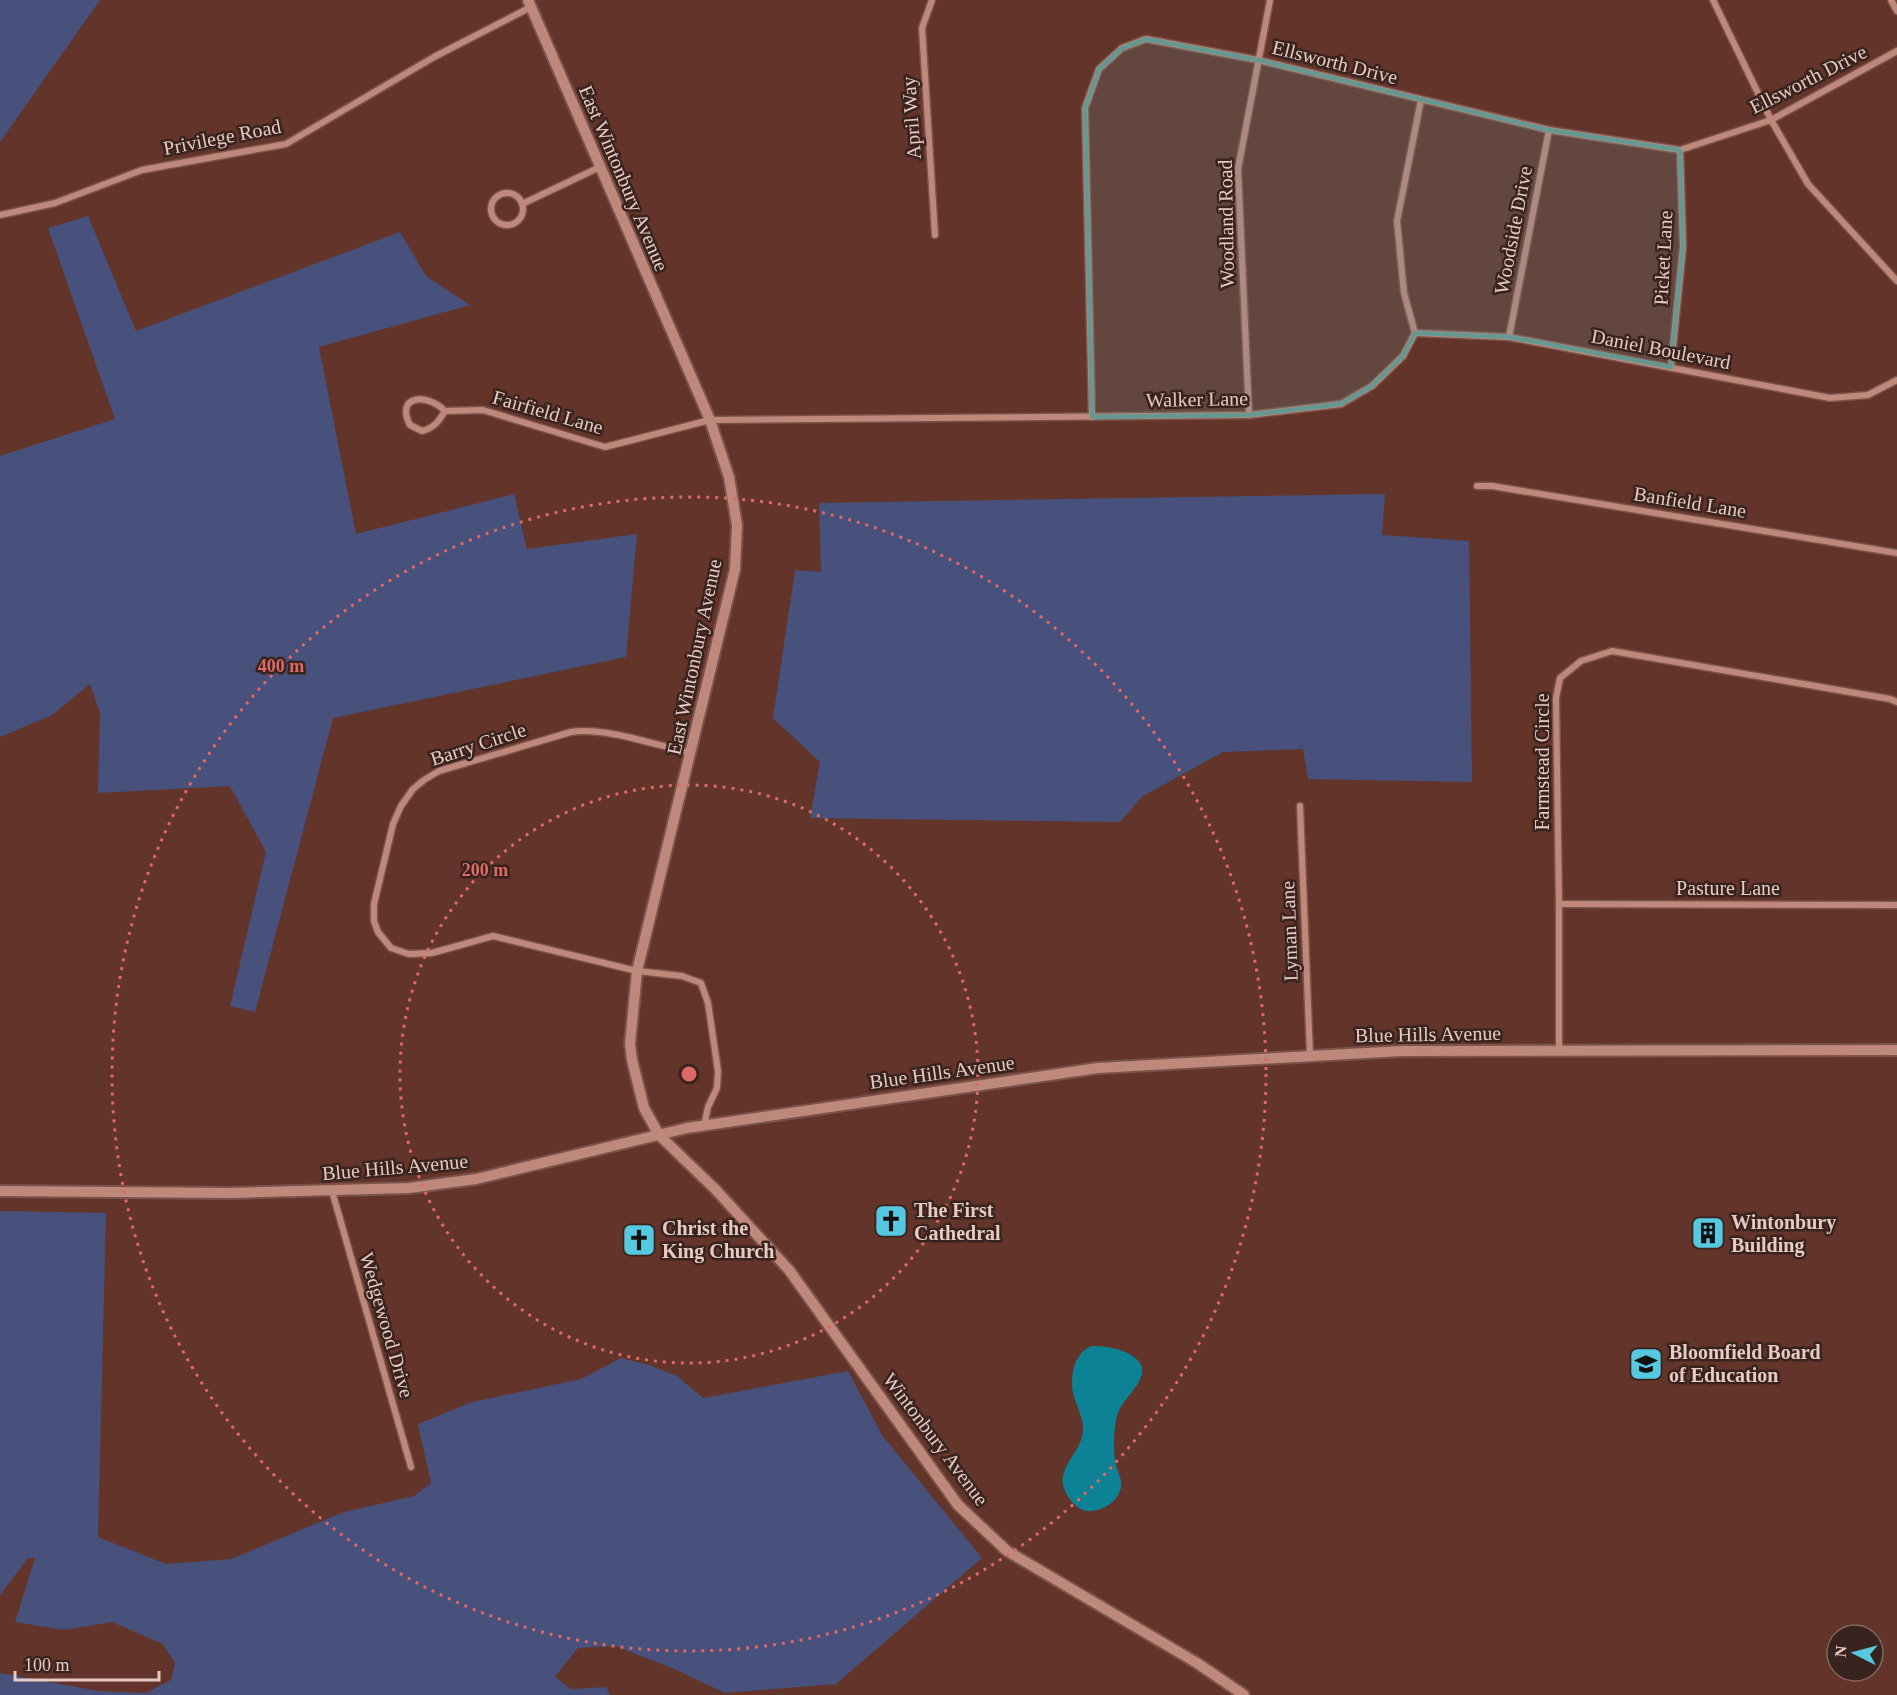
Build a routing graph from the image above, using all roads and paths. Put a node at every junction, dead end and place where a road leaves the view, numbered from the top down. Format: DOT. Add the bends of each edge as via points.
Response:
graph roads {
  1 [pos="932,0"];
  2 [pos="1270,0"];
  3 [pos="1713,0"];
  4 [pos="1891,0"];
  5 [pos="530,4"];
  6 [pos="1897,11"];
  7 [pos="1897,51"];
  8 [pos="1258,60"];
  9 [pos="1421,100"];
  10 [pos="1772,120"];
  11 [pos="1549,130"];
  12 [pos="1680,150"];
  13 [pos="600,167"];
  14 [pos="522,204"];
  15 [pos="0,215"];
  16 [pos="935,235"];
  17 [pos="1897,280"];
  18 [pos="1415,333"];
  19 [pos="1509,337"];
  20 [pos="1671,367"];
  21 [pos="1897,380"];
  22 [pos="445,411"];
  23 [pos="1249,415"];
  24 [pos="1092,417"];
  25 [pos="710,420"];
  26 [pos="1477,486"];
  27 [pos="1897,553"];
  28 [pos="1897,702"];
  29 [pos="692,753"];
  30 [pos="1300,806"];
  31 [pos="1559,904"];
  32 [pos="1897,905"];
  33 [pos="638,971"];
  34 [pos="1897,1050"];
  35 [pos="1559,1051"];
  36 [pos="1310,1055"];
  37 [pos="704,1126"];
  38 [pos="659,1136"];
  39 [pos="0,1191"];
  40 [pos="332,1191"];
  41 [pos="411,1467"];
  42 [pos="1244,1695"];
  1 -- 16 [label="street, April Way" via="922,28"];
  2 -- 8 [label="street, Woodland Road"];
  3 -- 10 [label="street"];
  4 -- 6 [label="street"];
  5 -- 13 [label="main road, East Wintonbury Avenue"];
  5 -- 15 [label="street, Privilege Road" via="286,144 142,170 55,203"];
  7 -- 10 [label="street, Ellsworth Drive"];
  8 -- 9 [label="street, Ellsworth Drive"];
  8 -- 23 [label="street, Woodland Road" via="1238,169"];
  8 -- 24 [label="street, Ellsworth Drive" via="1146,39 1122,48 1099,69 1085,108"];
  9 -- 11 [label="street, Ellsworth Drive"];
  9 -- 18 [label="street" via="1397,220 1404,293"];
  10 -- 12 [label="street, Ellsworth Drive"];
  10 -- 17 [label="street" via="1808,184"];
  11 -- 12 [label="street, Ellsworth Drive"];
  11 -- 19 [label="street, Woodside Drive"];
  12 -- 20 [label="street, Picket Lane" via="1683,247"];
  13 -- 14 [label="street"];
  13 -- 25 [label="main road, East Wintonbury Avenue"];
  14 -- 14 [label="street" via="516,195 502,193 493,199 491,214 497,222 512,224 522,214"];
  18 -- 19 [label="street, Daniel Boulevard"];
  18 -- 23 [label="street, Walker Lane" via="1403,356 1388,371 1341,404"];
  19 -- 20 [label="street, Daniel Boulevard"];
  20 -- 21 [label="street, Daniel Boulevard" via="1830,398 1868,395"];
  22 -- 22 [label="street, Fairfield Lane" via="421,398 413,400 406,413 410,425 422,431 430,429"];
  22 -- 25 [label="street, Fairfield Lane" via="483,410 605,447"];
  23 -- 24 [label="street, Walker Lane"];
  24 -- 25 [label="street, Walker Lane"];
  25 -- 29 [label="main road, East Wintonbury Avenue" via="730,486 736,525 735,569"];
  26 -- 27 [label="street, Banfield Lane"];
  28 -- 31 [label="street, Farmstead Circle" via="1611,651 1581,662 1560,678 1556,698"];
  29 -- 33 [label="main road, East Wintonbury Avenue"];
  29 -- 33 [label="street, Barry Circle" via="600,732 571,732 434,774 409,795 393,824 373,909 378,933 391,948 424,954 493,936"];
  30 -- 36 [label="street, Lyman Lane"];
  31 -- 32 [label="street, Pasture Lane"];
  31 -- 35 [label="street, Farmstead Circle"];
  33 -- 37 [label="street, Barry Circle" via="691,978 705,990 718,1082"];
  33 -- 38 [label="main road, East Wintonbury Avenue" via="630,1044 632,1060 644,1108"];
  34 -- 35 [label="main road, Blue Hills Avenue"];
  35 -- 36 [label="main road, Blue Hills Avenue"];
  36 -- 37 [label="main road, Blue Hills Avenue" via="1098,1068"];
  37 -- 38 [label="main road, Blue Hills Avenue"];
  38 -- 40 [label="main road, Blue Hills Avenue" via="476,1179 410,1188"];
  38 -- 42 [label="main road, Wintonbury Avenue" via="716,1190 789,1270 958,1505 1007,1551"];
  39 -- 40 [label="main road, Blue Hills Avenue"];
  40 -- 41 [label="street, Wedgewood Drive"];
}
